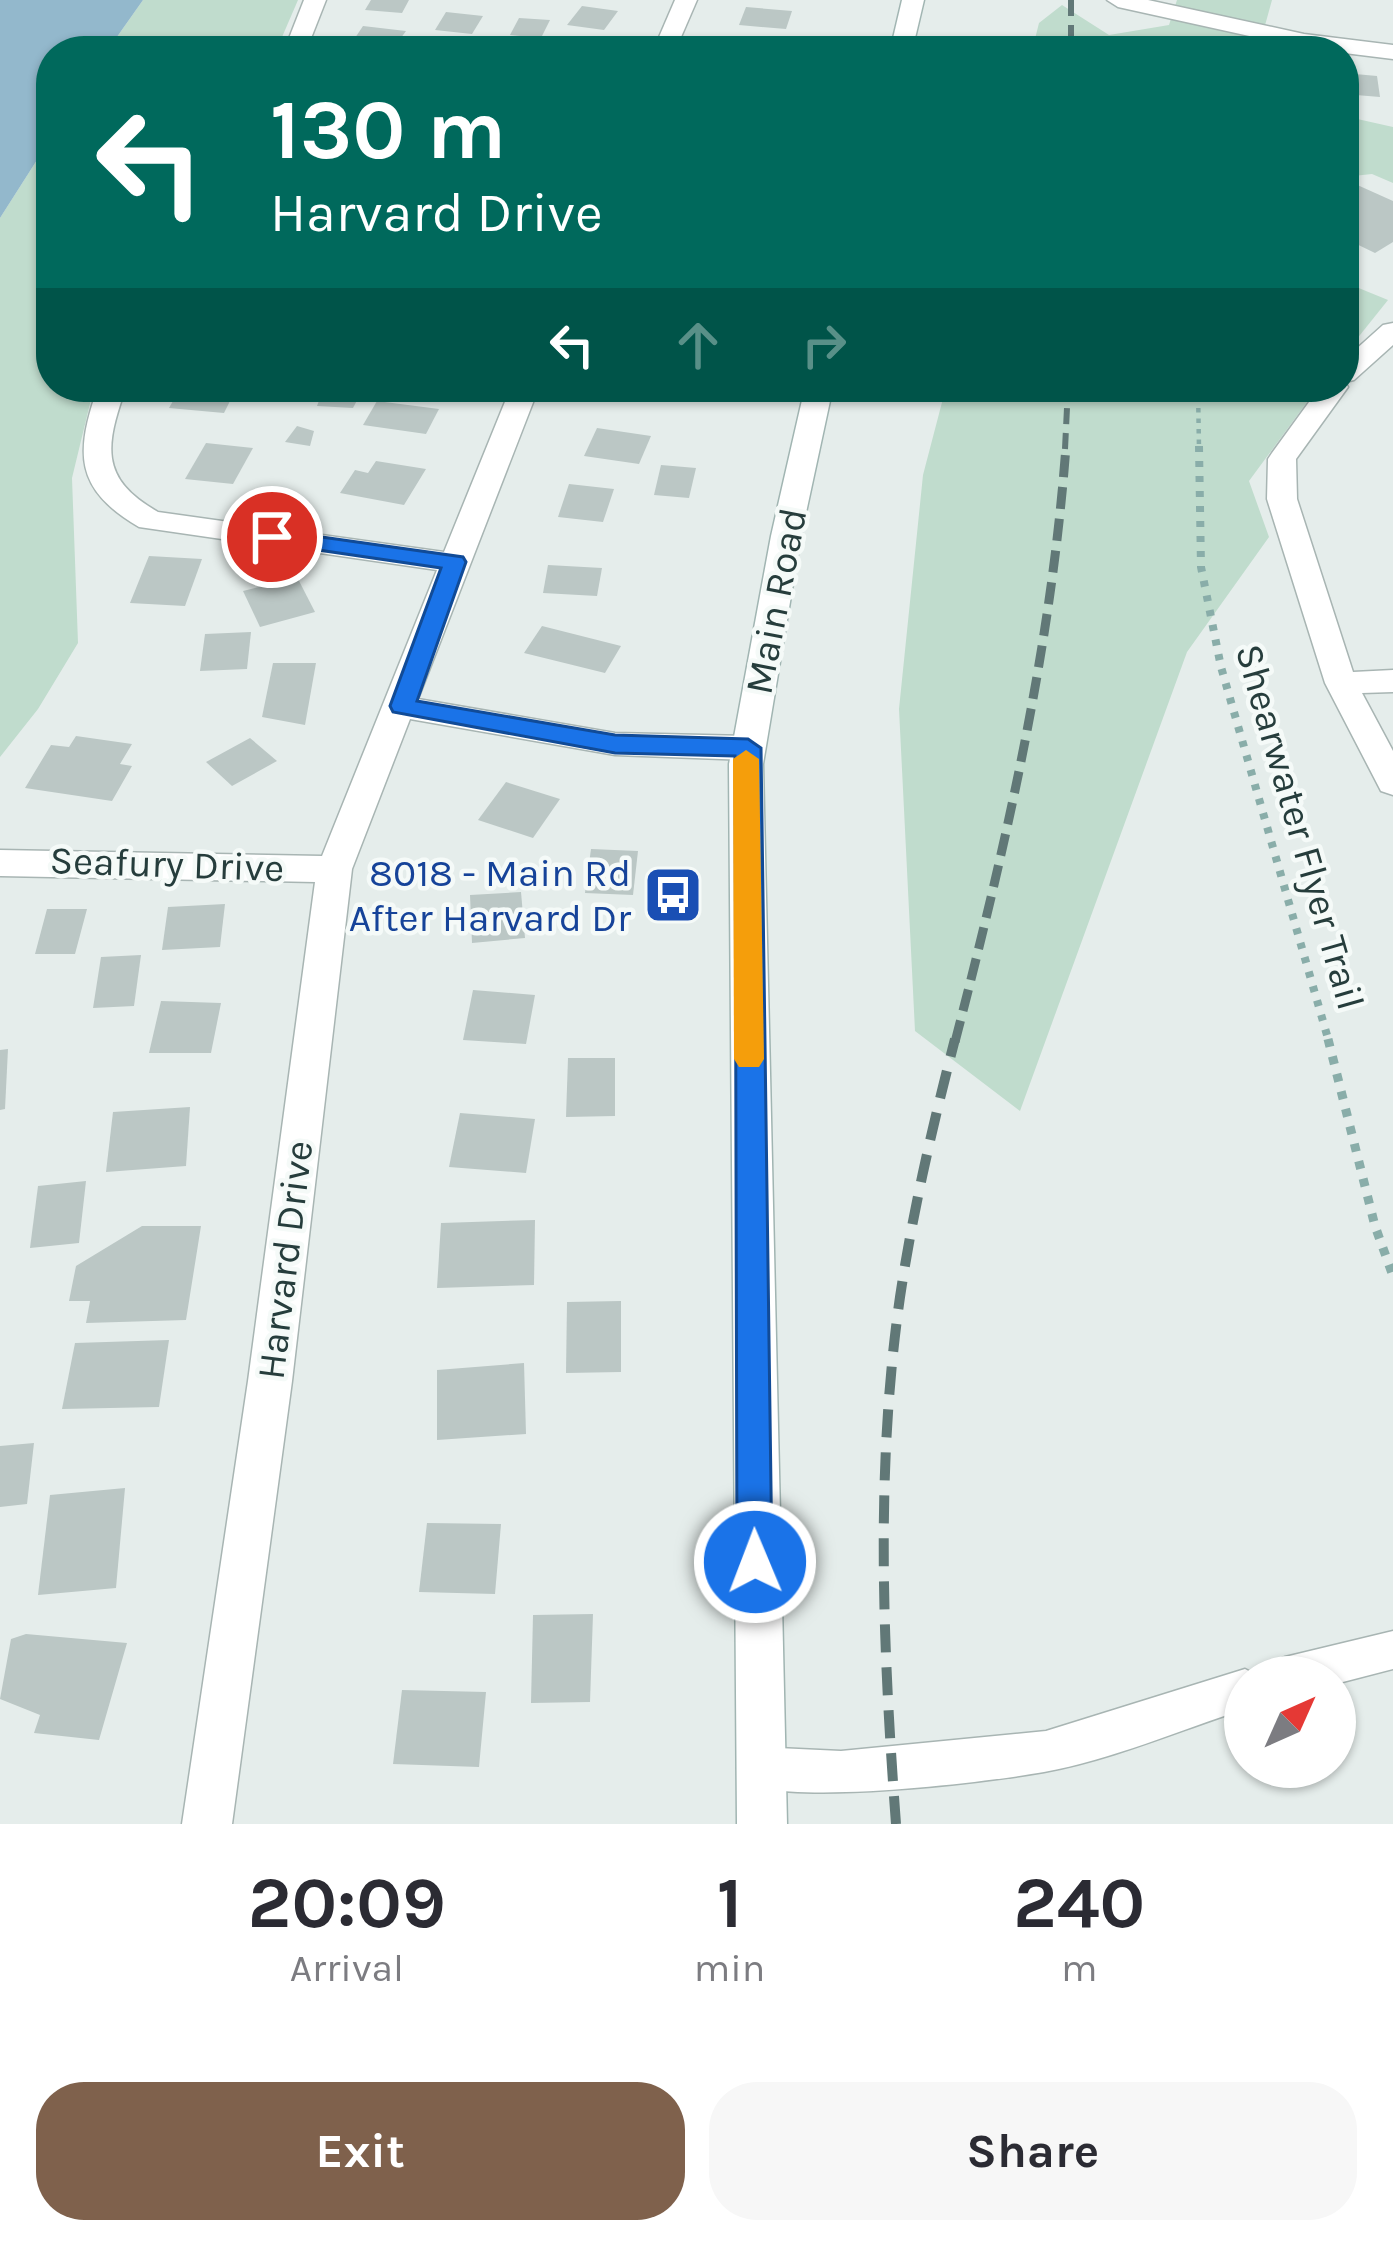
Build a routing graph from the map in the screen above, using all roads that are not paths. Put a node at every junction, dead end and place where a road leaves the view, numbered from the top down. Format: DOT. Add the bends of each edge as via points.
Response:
graph roads {
  1 [pos="315,0"];
  2 [pos="686,0"];
  3 [pos="913,0"];
  4 [pos="1118,0"];
  5 [pos="299,36"];
  6 [pos="670,36"];
  7 [pos="905,36"];
  8 [pos="1285,36"];
  9 [pos="1359,47"];
  10 [pos="1393,52"];
  11 [pos="1393,331"];
  12 [pos="1359,361"];
  13 [pos="106,402"];
  14 [pos="519,402"];
  15 [pos="816,402"];
  16 [pos="1323,402"];
  17 [pos="454,562"];
  18 [pos="1393,681"];
  19 [pos="1341,683"];
  20 [pos="402,706"];
  21 [pos="748,748"];
  22 [pos="1393,783"];
  23 [pos="0,863"];
  24 [pos="334,869"];
  25 [pos="1393,1650"];
  26 [pos="1356,1659"];
  27 [pos="1224,1696"];
  28 [pos="758,1768"];
  29 [pos="207,1824"];
  30 [pos="762,1824"];
  1 -- 5 [label="street"];
  2 -- 6 [label="street"];
  3 -- 7 [label="street"];
  4 -- 8 [label="street"];
  9 -- 10 [label="street"];
  11 -- 12 [label="street"];
  13 -- 17 [label="street" via="95,458 103,486 118,505 149,520"];
  14 -- 17 [label="street, Harvard Drive"];
  15 -- 21 [label="street, Main Road"];
  16 -- 19 [label="street" via="1282,459 1282,499"];
  17 -- 20 [label="street, Harvard Drive"];
  18 -- 19 [label="street"];
  19 -- 22 [label="street"];
  20 -- 21 [label="street" via="615,744"];
  20 -- 24 [label="street, Harvard Drive"];
  21 -- 28 [label="street, Main Road"];
  23 -- 24 [label="street, Seafury Drive"];
  24 -- 29 [label="street, Harvard Drive"];
  25 -- 26 [label="lane"];
  27 -- 28 [label="lane" via="1046,1751 841,1772"];
  28 -- 30 [label="street, Main Road"];
}
